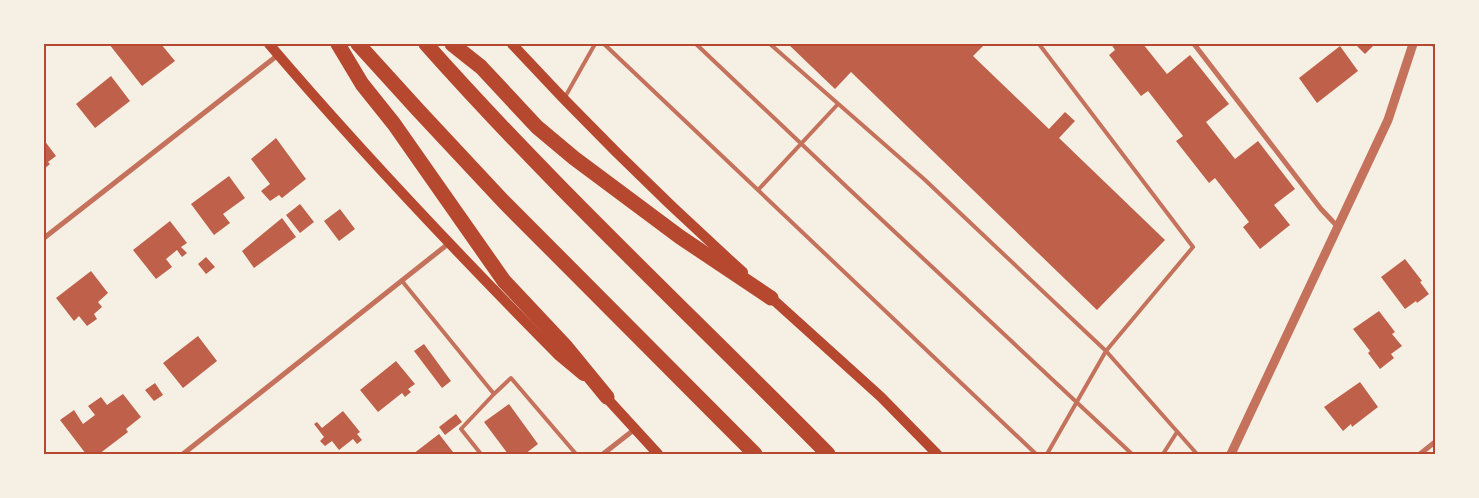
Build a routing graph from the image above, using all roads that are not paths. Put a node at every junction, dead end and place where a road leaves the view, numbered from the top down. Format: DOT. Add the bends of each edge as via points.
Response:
graph roads {
  1 [pos="269,44"];
  2 [pos="338,44"];
  3 [pos="358,44"];
  4 [pos="426,44"];
  5 [pos="452,44"];
  6 [pos="512,44"];
  7 [pos="595,44"];
  8 [pos="604,44"];
  9 [pos="696,44"];
  10 [pos="770,44"];
  11 [pos="1039,44"];
  12 [pos="1194,44"];
  13 [pos="1413,44"];
  14 [pos="279,55"];
  15 [pos="564,99"];
  16 [pos="838,104"];
  17 [pos="801,144"];
  18 [pos="758,190"];
  19 [pos="1338,227"];
  20 [pos="44,238"];
  21 [pos="448,244"];
  22 [pos="402,280"];
  23 [pos="772,298"];
  24 [pos="1106,351"];
  25 [pos="494,394"];
  26 [pos="607,397"];
  27 [pos="1076,403"];
  28 [pos="635,428"];
  29 [pos="1177,432"];
  30 [pos="1435,442"];
  31 [pos="184,454"];
  32 [pos="481,454"];
  33 [pos="576,454"];
  34 [pos="603,454"];
  35 [pos="658,454"];
  36 [pos="756,454"];
  37 [pos="828,454"];
  38 [pos="937,454"];
  39 [pos="1036,454"];
  40 [pos="1047,454"];
  41 [pos="1132,454"];
  42 [pos="1163,454"];
  43 [pos="1197,454"];
  44 [pos="1231,454"];
  45 [pos="1420,454"];
  1 -- 14 [label="main road"];
  2 -- 26 [label="highway" via="362,84 394,124 504,281 566,347"];
  3 -- 36 [label="highway" via="503,201"];
  4 -- 37 [label="highway" via="572,199"];
  5 -- 23 [label="highway" via="480,67 537,127 574,158 680,237"];
  6 -- 15 [label="main road"];
  7 -- 15 [label="lane"];
  8 -- 18 [label="lane"];
  9 -- 17 [label="lane"];
  10 -- 16 [label="lane"];
  11 -- 24 [label="lane" via="1193,247"];
  12 -- 19 [label="street"];
  13 -- 19 [label="street" via="1388,120"];
  14 -- 20 [label="street"];
  14 -- 21 [label="main road"];
  15 -- 23 [label="main road" via="663,198"];
  16 -- 17 [label="lane"];
  16 -- 24 [label="lane" via="924,179"];
  17 -- 18 [label="lane"];
  17 -- 27 [label="lane"];
  18 -- 39 [label="lane"];
  19 -- 44 [label="street"];
  21 -- 22 [label="street"];
  21 -- 26 [label="main road" via="559,356"];
  22 -- 25 [label="lane"];
  22 -- 31 [label="street"];
  23 -- 38 [label="main road" via="881,397"];
  24 -- 27 [label="lane"];
  24 -- 29 [label="lane"];
  25 -- 32 [label="lane" via="461,429"];
  25 -- 33 [label="lane" via="511,378"];
  26 -- 28 [label="main road"];
  27 -- 40 [label="lane"];
  27 -- 41 [label="lane"];
  28 -- 34 [label="street"];
  28 -- 35 [label="main road"];
  29 -- 42 [label="lane"];
  29 -- 43 [label="lane"];
  30 -- 45 [label="street"];
}
